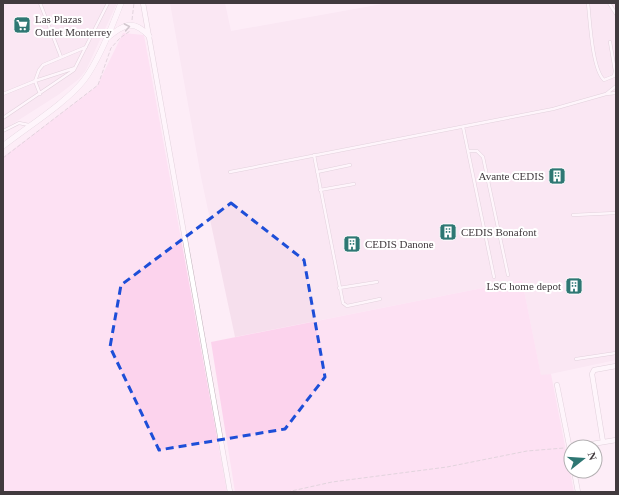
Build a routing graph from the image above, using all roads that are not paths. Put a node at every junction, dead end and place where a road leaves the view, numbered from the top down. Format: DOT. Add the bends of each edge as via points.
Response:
graph roads {
  1 [pos="40,3"];
  2 [pos="108,3"];
  3 [pos="121,3"];
  4 [pos="125,3"];
  5 [pos="143,3"];
  6 [pos="588,3"];
  7 [pos="610,3"];
  8 [pos="118,10"];
  9 [pos="616,14"];
  10 [pos="149,36"];
  11 [pos="105,39"];
  12 [pos="610,42"];
  13 [pos="86,46"];
  14 [pos="61,57"];
  15 [pos="75,68"];
  16 [pos="35,81"];
  17 [pos="616,86"];
  18 [pos="616,93"];
  19 [pos="3,94"];
  20 [pos="40,94"];
  21 [pos="606,94"];
  22 [pos="3,118"];
  23 [pos="30,125"];
  24 [pos="463,127"];
  25 [pos="3,131"];
  26 [pos="3,146"];
  27 [pos="468,151"];
  28 [pos="314,155"];
  29 [pos="350,165"];
  30 [pos="230,172"];
  31 [pos="317,172"];
  32 [pos="354,184"];
  33 [pos="320,190"];
  34 [pos="616,213"];
  35 [pos="573,216"];
  36 [pos="508,275"];
  37 [pos="494,277"];
  38 [pos="377,282"];
  39 [pos="339,288"];
  40 [pos="380,300"];
  41 [pos="616,353"];
  42 [pos="576,360"];
  43 [pos="616,366"];
  44 [pos="557,385"];
  45 [pos="570,439"];
  46 [pos="603,439"];
  47 [pos="616,440"];
  48 [pos="603,442"];
  49 [pos="576,479"];
  50 [pos="230,492"];
  51 [pos="578,492"];
  1 -- 14 [label="lane"];
  2 -- 13 [label="lane"];
  3 -- 8 [label="street"];
  4 -- 8 [label="street"];
  5 -- 10 [label="street"];
  6 -- 12 [label="lane" via="596,64 604,80 614,76 615,71"];
  7 -- 9 [label="lane"];
  8 -- 11 [label="street"];
  11 -- 10 [label="street, one-way" via="119,28 128,25 138,26"];
  10 -- 50 [label="street"];
  11 -- 23 [label="street" via="82,82"];
  13 -- 14 [label="lane"];
  13 -- 15 [label="lane"];
  14 -- 16 [label="lane" via="44,65"];
  15 -- 16 [label="lane"];
  15 -- 20 [label="lane"];
  16 -- 19 [label="lane"];
  16 -- 20 [label="lane"];
  17 -- 21 [label="lane"];
  18 -- 21 [label="lane"];
  20 -- 22 [label="lane"];
  21 -- 24 [label="lane" via="553,109"];
  23 -- 25 [label="lane" via="19,123"];
  23 -- 26 [label="street"];
  24 -- 27 [label="lane"];
  24 -- 28 [label="lane"];
  27 -- 36 [label="lane" via="477,151 483,157"];
  27 -- 37 [label="lane"];
  28 -- 30 [label="lane"];
  28 -- 31 [label="lane"];
  29 -- 31 [label="lane"];
  31 -- 33 [label="lane"];
  32 -- 33 [label="lane"];
  33 -- 39 [label="lane"];
  34 -- 35 [label="lane"];
  38 -- 39 [label="lane"];
  39 -- 40 [label="lane" via="345,305"];
  41 -- 42 [label="lane"];
  43 -- 46 [label="street" via="594,370 592,374"];
  44 -- 45 [label="street"];
  47 -- 48 [label="street"];
  49 -- 51 [label="street"];
}
